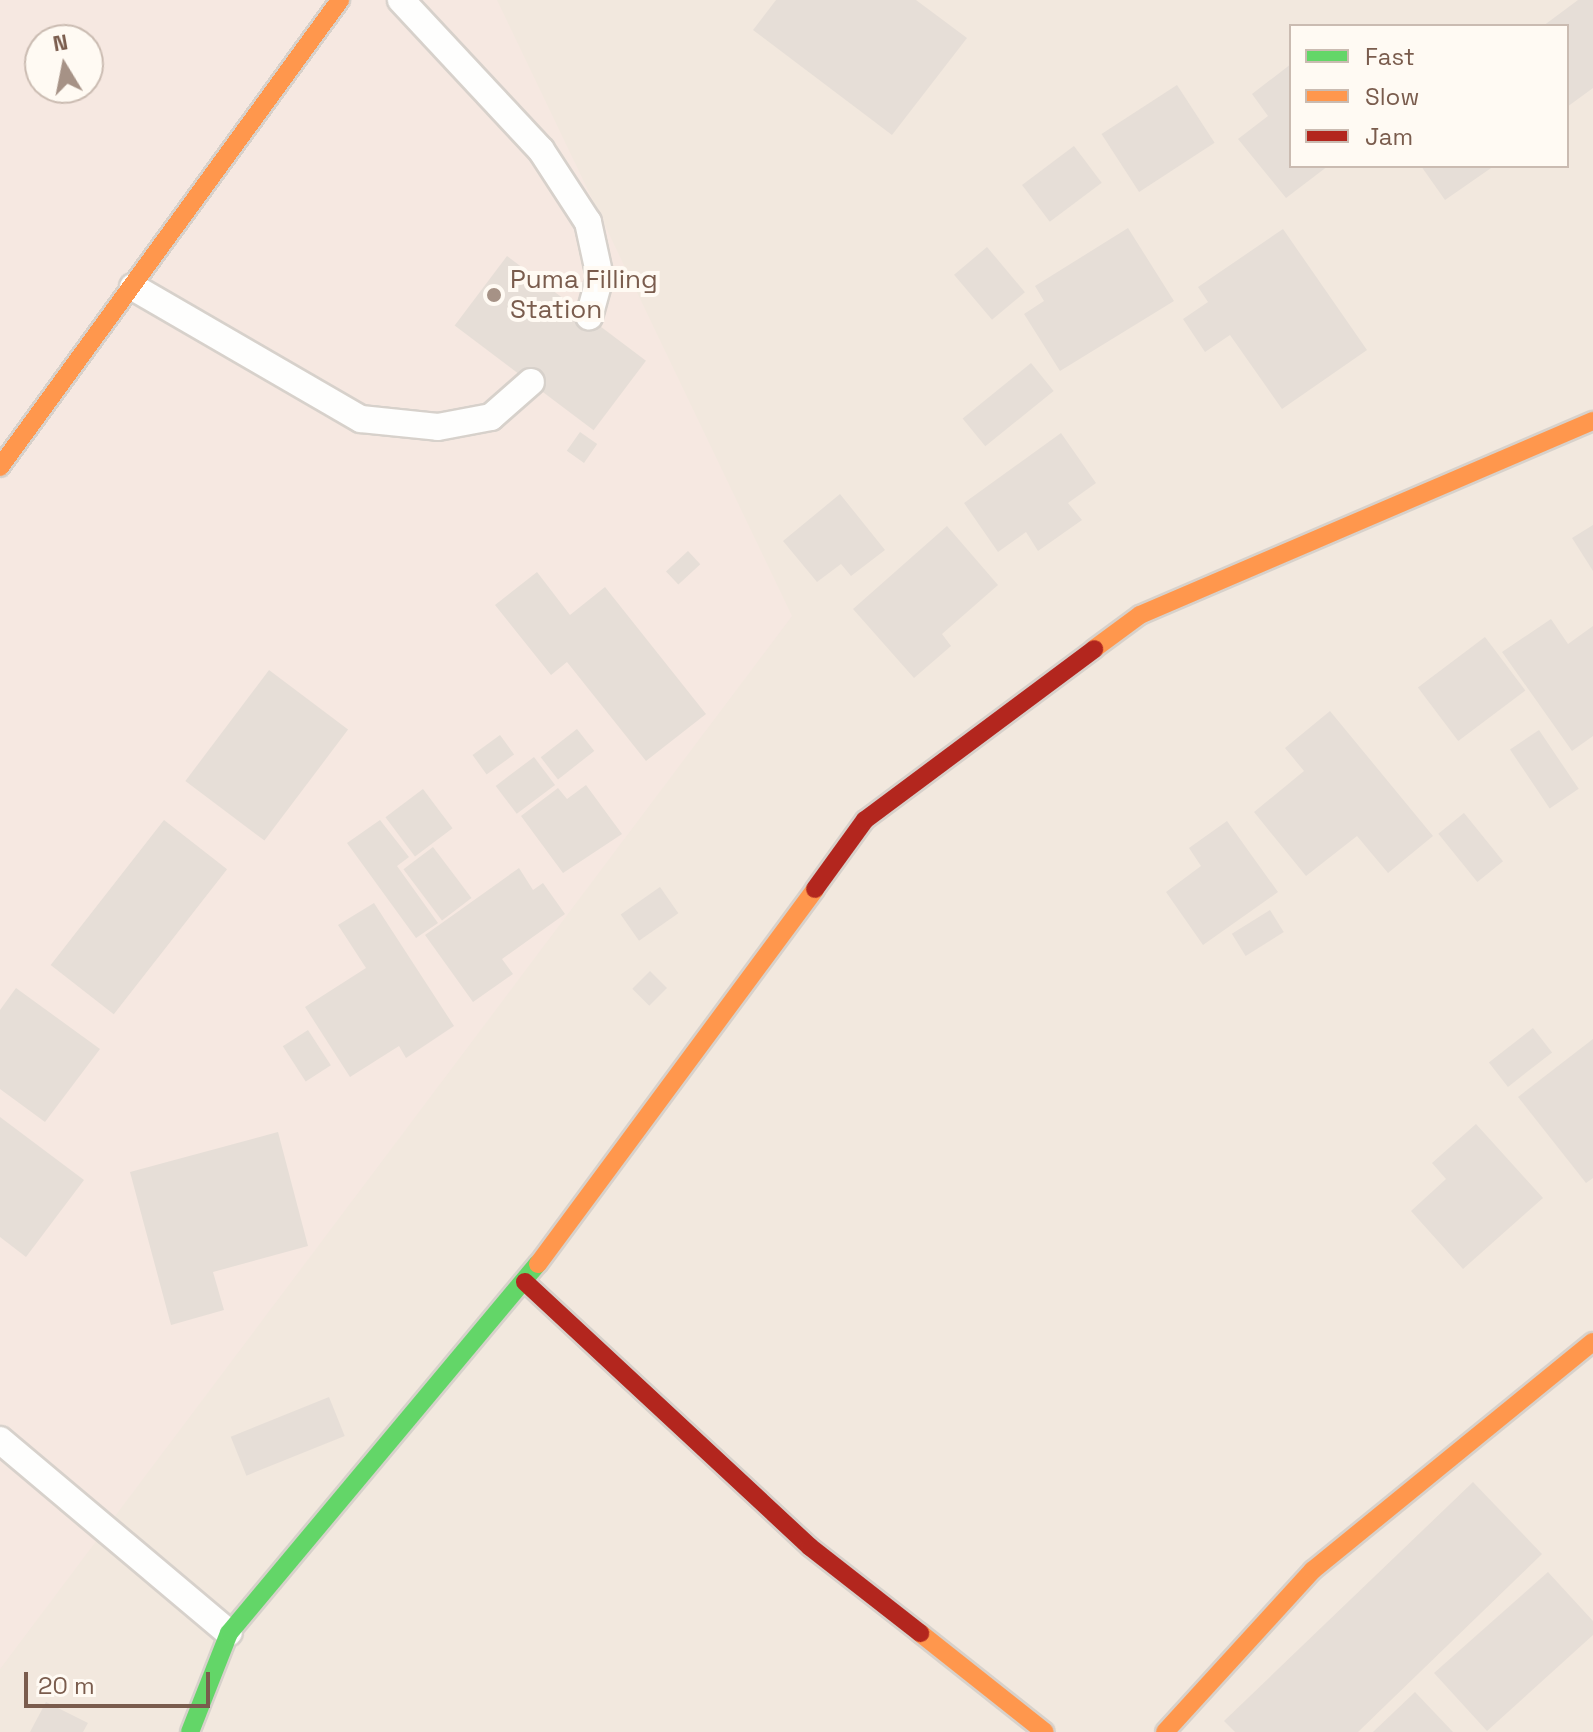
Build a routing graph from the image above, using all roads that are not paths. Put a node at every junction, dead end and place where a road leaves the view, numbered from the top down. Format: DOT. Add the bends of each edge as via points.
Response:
graph roads {
  1 [pos="340,0"];
  2 [pos="401,0"];
  3 [pos="133,287"];
  4 [pos="589,317"];
  5 [pos="531,382"];
  6 [pos="1593,421"];
  7 [pos="0,467"];
  8 [pos="525,1282"];
  9 [pos="1593,1342"];
  10 [pos="0,1440"];
  11 [pos="229,1633"];
  12 [pos="190,1732"];
  13 [pos="1045,1732"];
  14 [pos="1165,1732"];
  1 -- 3 [label="main road"];
  2 -- 4 [label="lane" via="541,150 588,222 600,277"];
  3 -- 5 [label="lane" via="361,419 438,427 491,417"];
  3 -- 7 [label="main road"];
  6 -- 8 [label="main road" via="1140,615 865,820"];
  8 -- 11 [label="main road"];
  8 -- 13 [label="main road" via="810,1547"];
  9 -- 14 [label="main road" via="1313,1570"];
  10 -- 11 [label="lane"];
  11 -- 12 [label="main road"];
}
